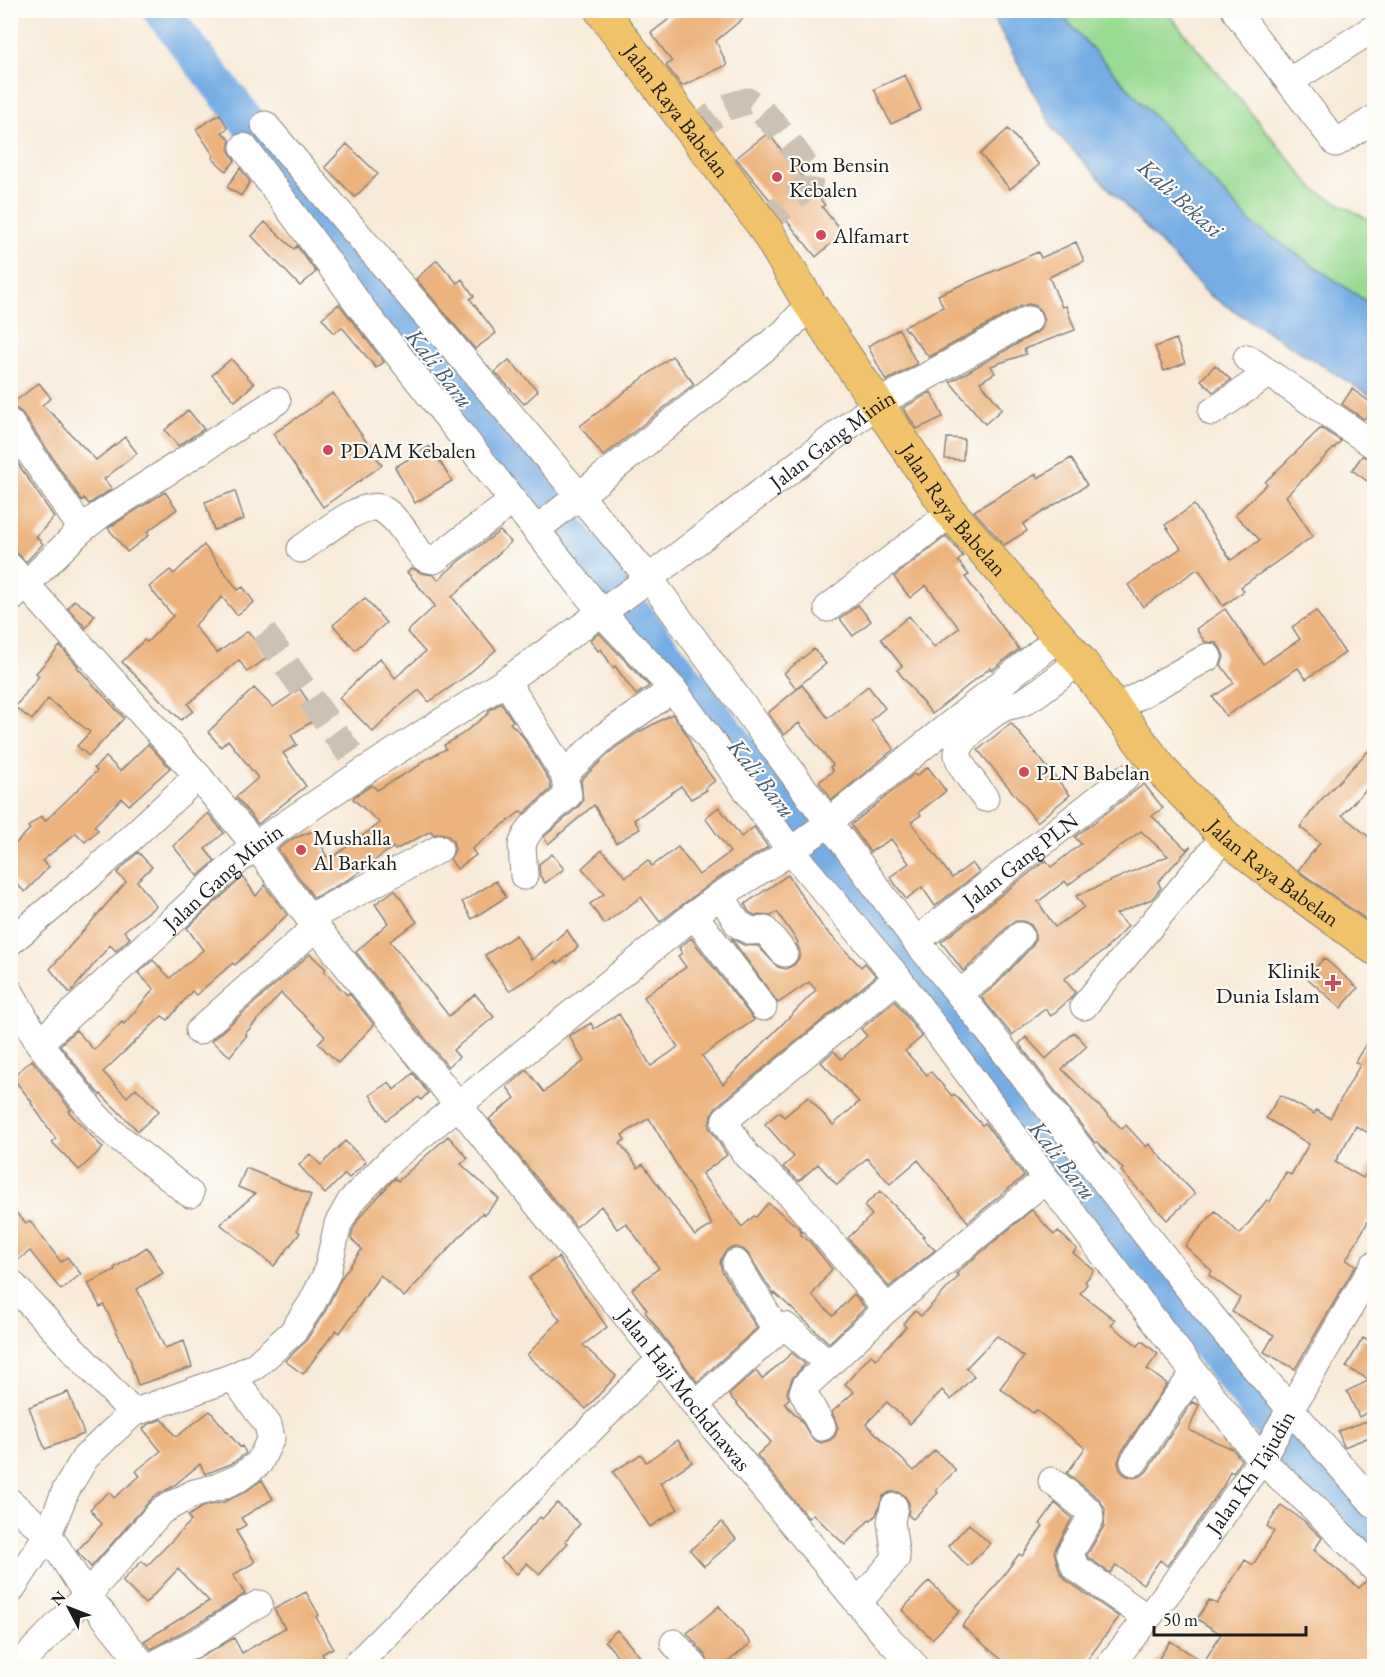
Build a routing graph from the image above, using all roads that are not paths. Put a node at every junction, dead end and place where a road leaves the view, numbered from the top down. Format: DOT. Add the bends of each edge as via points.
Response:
graph roads {
  1 [pos="601,10"];
  2 [pos="1238,10"];
  3 [pos="1374,28"];
  4 [pos="1290,81"];
  5 [pos="1374,119"];
  6 [pos="265,125"];
  7 [pos="244,147"];
  8 [pos="810,304"];
  9 [pos="1028,320"];
  10 [pos="277,401"];
  11 [pos="877,404"];
  12 [pos="1212,412"];
  13 [pos="10,423"];
  14 [pos="1374,445"];
  15 [pos="576,499"];
  16 [pos="513,501"];
  17 [pos="951,513"];
  18 [pos="542,525"];
  19 [pos="82,529"];
  20 [pos="302,549"];
  21 [pos="644,581"];
  22 [pos="15,584"];
  23 [pos="828,608"];
  24 [pos="608,609"];
  25 [pos="1059,637"];
  26 [pos="1208,657"];
  27 [pos="1080,661"];
  28 [pos="506,681"];
  29 [pos="673,689"];
  30 [pos="1115,709"];
  31 [pos="564,774"];
  32 [pos="198,776"];
  33 [pos="1125,778"];
  34 [pos="985,798"];
  35 [pos="810,836"];
  36 [pos="1225,836"];
  37 [pos="255,845"];
  38 [pos="439,849"];
  39 [pos="524,876"];
  40 [pos="721,895"];
  41 [pos="693,915"];
  42 [pos="312,923"];
  43 [pos="1020,936"];
  44 [pos="916,941"];
  45 [pos="10,942"];
  46 [pos="1374,948"];
  47 [pos="784,952"];
  48 [pos="898,978"];
  49 [pos="10,992"];
  50 [pos="959,993"];
  51 [pos="1084,1006"];
  52 [pos="763,1007"];
  53 [pos="199,1031"];
  54 [pos="39,1043"];
  55 [pos="458,1106"];
  56 [pos="1046,1179"];
  57 [pos="189,1194"];
  58 [pos="736,1263"];
  59 [pos="1373,1271"];
  60 [pos="10,1282"];
  61 [pos="887,1309"];
  62 [pos="777,1331"];
  63 [pos="661,1359"];
  64 [pos="829,1364"];
  65 [pos="1194,1374"];
  66 [pos="233,1377"];
  67 [pos="695,1405"];
  68 [pos="134,1413"];
  69 [pos="822,1427"];
  70 [pos="1276,1435"];
  71 [pos="1134,1462"];
  72 [pos="1052,1481"];
  73 [pos="10,1502"];
  74 [pos="1374,1504"];
  75 [pos="894,1507"];
  76 [pos="48,1534"];
  77 [pos="1374,1568"];
  78 [pos="10,1591"];
  79 [pos="87,1596"];
  80 [pos="858,1603"];
  81 [pos="259,1604"];
  82 [pos="1148,1618"];
  83 [pos="674,1643"];
  84 [pos="18,1666"];
  85 [pos="144,1666"];
  86 [pos="152,1666"];
  87 [pos="355,1666"];
  88 [pos="694,1666"];
  89 [pos="915,1666"];
  90 [pos="1109,1666"];
  1 -- 8 [label="main road, Jalan Raya Babelan" via="763,225"];
  2 -- 4 [label="street"];
  3 -- 4 [label="street"];
  4 -- 5 [label="street" via="1336,143"];
  6 -- 15 [label="street"];
  7 -- 16 [label="street" via="363,310"];
  8 -- 11 [label="main road, Jalan Raya Babelan"];
  8 -- 15 [label="street" via="785,332"];
  9 -- 11 [label="street, Jalan Gang Minin"];
  10 -- 19 [label="street"];
  11 -- 17 [label="main road, Jalan Raya Babelan"];
  11 -- 21 [label="street, Jalan Gang Minin"];
  12 -- 14 [label="street" via="1258,365"];
  13 -- 19 [label="street"];
  15 -- 18 [label="street"];
  15 -- 21 [label="street"];
  16 -- 18 [label="street"];
  16 -- 20 [label="street" via="434,560 421,555 388,513 372,506"];
  17 -- 23 [label="street"];
  17 -- 25 [label="main road, Jalan Raya Babelan"];
  18 -- 24 [label="street"];
  19 -- 22 [label="street"];
  21 -- 24 [label="street, Jalan Gang Minin"];
  21 -- 35 [label="street" via="770,740"];
  22 -- 32 [label="street, Jalan Haji Mochdnawas"];
  24 -- 28 [label="street, Jalan Gang Minin"];
  24 -- 29 [label="street"];
  25 -- 27 [label="main road, Jalan Raya Babelan"];
  25 -- 35 [label="street"];
  26 -- 30 [label="street"];
  27 -- 30 [label="main road, Jalan Raya Babelan"];
  27 -- 34 [label="street" via="1022,702 993,714 958,746 965,771"];
  28 -- 31 [label="street"];
  28 -- 37 [label="street, Jalan Gang Minin"];
  29 -- 31 [label="street" via="605,735"];
  29 -- 35 [label="street"];
  30 -- 36 [label="main road, Jalan Raya Babelan" via="1163,772"];
  31 -- 39 [label="street" via="568,795 532,827 522,845"];
  32 -- 37 [label="street, Jalan Haji Mochdnawas"];
  32 -- 45 [label="street" via="94,872"];
  33 -- 44 [label="street, Jalan Gang PLN"];
  35 -- 40 [label="street"];
  35 -- 44 [label="street"];
  35 -- 48 [label="street"];
  36 -- 46 [label="main road, Jalan Raya Babelan"];
  36 -- 51 [label="street"];
  37 -- 42 [label="street, Jalan Haji Mochdnawas"];
  37 -- 54 [label="street, Jalan Gang Minin"];
  38 -- 42 [label="street"];
  40 -- 41 [label="street"];
  40 -- 47 [label="street" via="738,924 751,931 765,930"];
  41 -- 52 [label="street"];
  41 -- 55 [label="street"];
  42 -- 53 [label="street"];
  42 -- 55 [label="street, Jalan Haji Mochdnawas"];
  43 -- 50 [label="street" via="985,974"];
  44 -- 50 [label="street"];
  48 -- 56 [label="street"];
  48 -- 61 [label="street" via="725,1120 747,1156 793,1197"];
  49 -- 54 [label="street"];
  50 -- 70 [label="street" via="1207,1311"];
  54 -- 57 [label="street" via="111,1132"];
  55 -- 63 [label="street, Jalan Haji Mochdnawas"];
  55 -- 66 [label="street" via="393,1158 351,1201 338,1224 327,1273 292,1333 255,1366"];
  56 -- 61 [label="street"];
  56 -- 65 [label="street"];
  58 -- 62 [label="street"];
  59 -- 70 [label="street, Jalan Kh Tajudin"];
  60 -- 68 [label="street"];
  61 -- 64 [label="street"];
  62 -- 64 [label="street" via="785,1326"];
  62 -- 67 [label="street"];
  63 -- 67 [label="street, Jalan Haji Mochdnawas"];
  63 -- 87 [label="street"];
  64 -- 69 [label="street" via="803,1392"];
  65 -- 70 [label="street"];
  65 -- 71 [label="street"];
  66 -- 68 [label="street"];
  66 -- 79 [label="street" via="268,1425 271,1438 259,1463 239,1478 194,1493 161,1511"];
  67 -- 80 [label="street, Jalan Haji Mochdnawas"];
  68 -- 76 [label="street" via="86,1458 66,1490"];
  70 -- 74 [label="street"];
  70 -- 77 [label="street" via="1309,1503"];
  70 -- 82 [label="street, Jalan Kh Tajudin"];
  72 -- 82 [label="street" via="1091,1515 1070,1553 1075,1567"];
  73 -- 76 [label="street"];
  75 -- 80 [label="street" via="891,1521 896,1558"];
  76 -- 78 [label="street"];
  76 -- 79 [label="street"];
  79 -- 84 [label="street"];
  79 -- 85 [label="street"];
  80 -- 89 [label="street, Jalan Haji Mochdnawas"];
  81 -- 86 [label="street"];
  82 -- 90 [label="street, Jalan Kh Tajudin"];
  83 -- 88 [label="street"];
}
